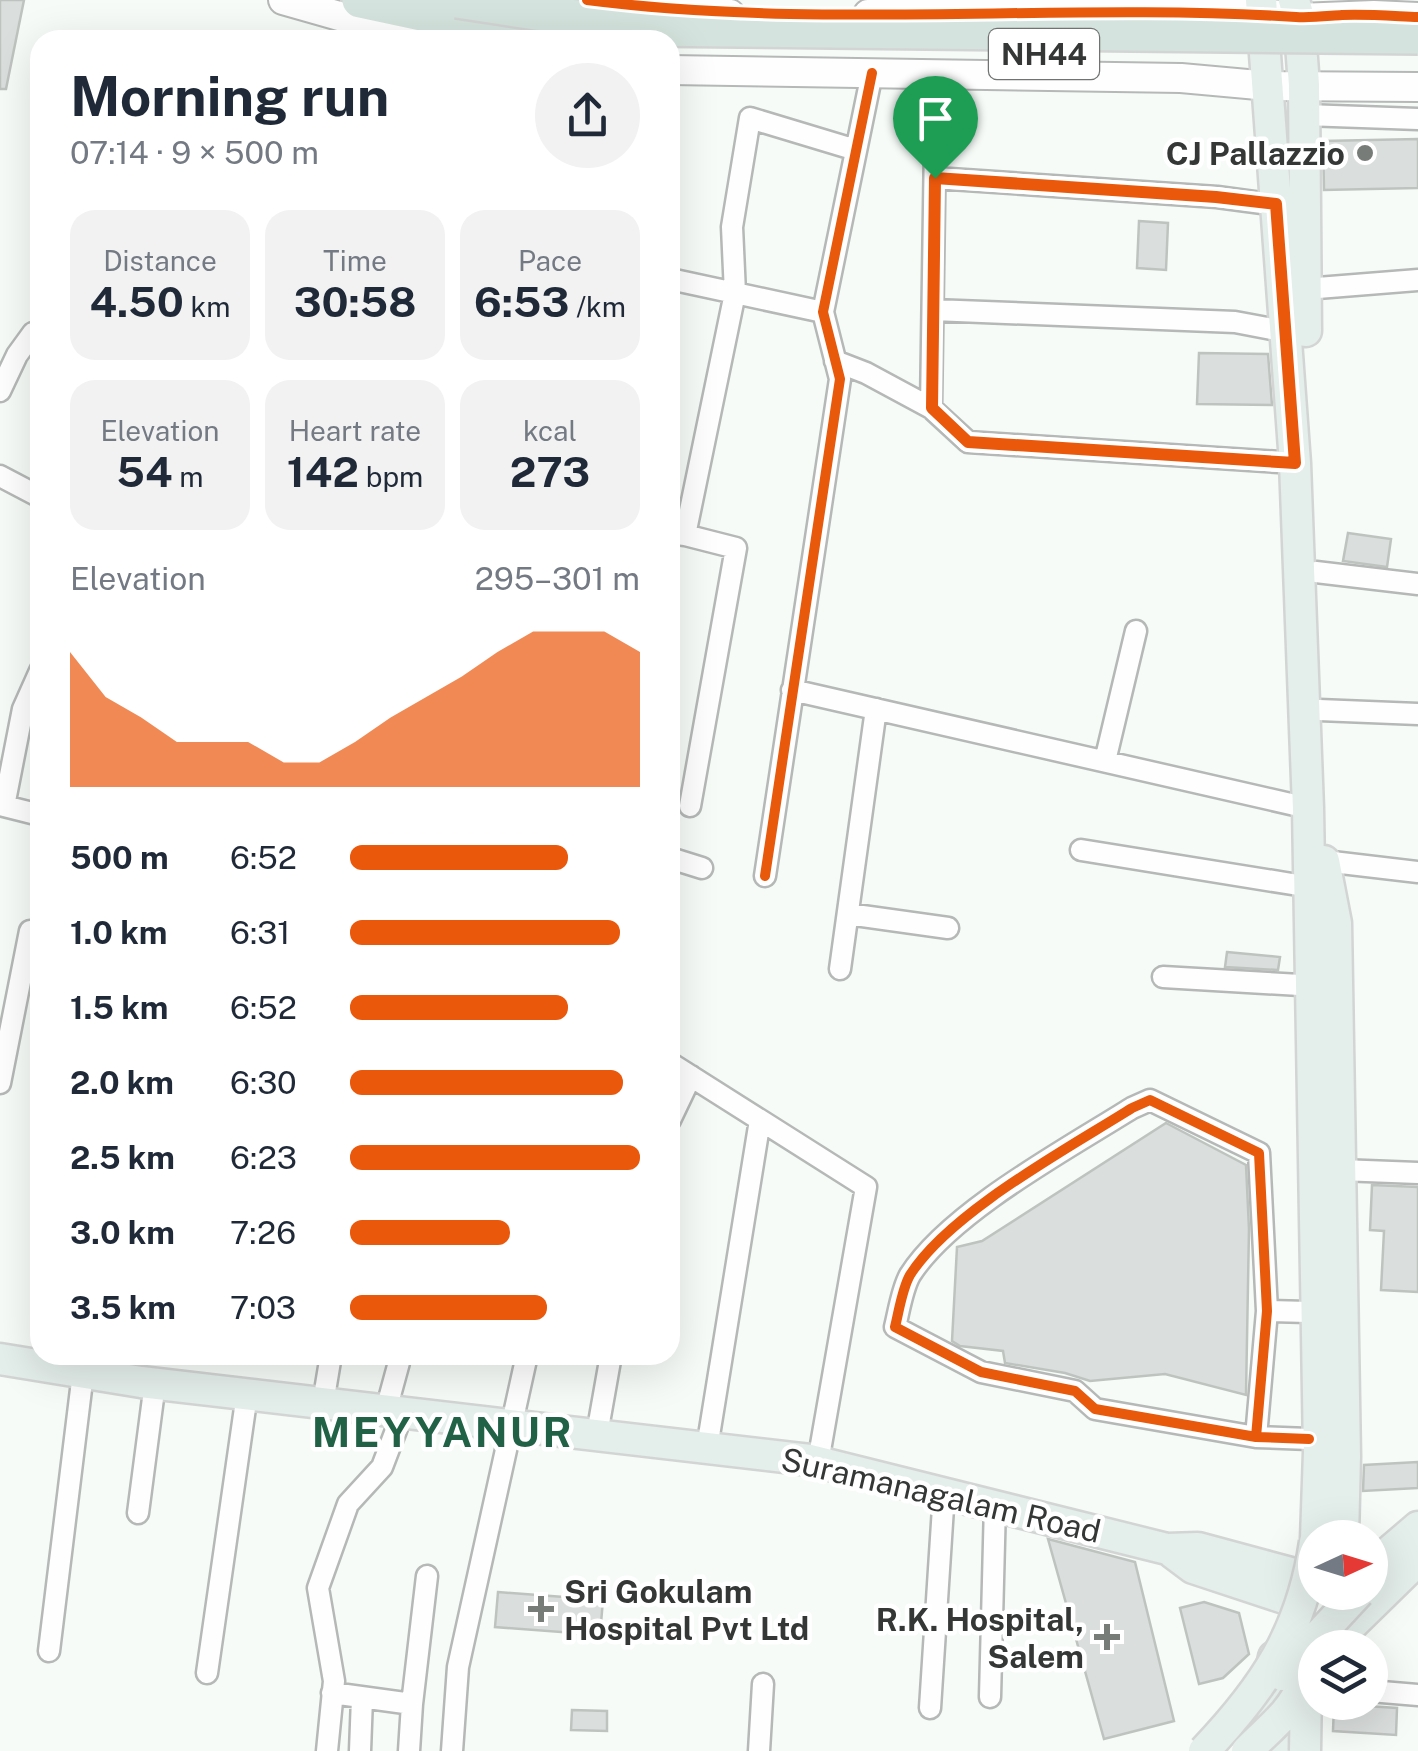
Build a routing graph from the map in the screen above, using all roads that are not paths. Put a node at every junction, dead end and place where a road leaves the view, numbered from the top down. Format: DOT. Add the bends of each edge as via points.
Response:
graph roads {
  1 [pos="283,0"];
  2 [pos="360,0"];
  3 [pos="457,0"];
  4 [pos="587,0"];
  5 [pos="1262,7"];
  6 [pos="1297,9"];
  7 [pos="1418,17"];
  8 [pos="388,30"];
  9 [pos="501,30"];
  10 [pos="1418,36"];
  11 [pos="680,49"];
  12 [pos="1418,56"];
  13 [pos="680,70"];
  14 [pos="872,73"];
  15 [pos="936,76"];
  16 [pos="1269,86"];
  17 [pos="1418,87"];
  18 [pos="1304,100"];
  19 [pos="1418,119"];
  20 [pos="856,150"];
  21 [pos="935,178"];
  22 [pos="1276,204"];
  23 [pos="1418,280"];
  24 [pos="680,281"];
  25 [pos="1305,289"];
  26 [pos="736,294"];
  27 [pos="933,310"];
  28 [pos="823,312"];
  29 [pos="1288,332"];
  30 [pos="30,336"];
  31 [pos="835,361"];
  32 [pos="0,390"];
  33 [pos="932,408"];
  34 [pos="1295,463"];
  35 [pos="0,476"];
  36 [pos="30,492"];
  37 [pos="680,522"];
  38 [pos="680,535"];
  39 [pos="1316,572"];
  40 [pos="1418,584"];
  41 [pos="1136,631"];
  42 [pos="792,690"];
  43 [pos="30,694"];
  44 [pos="876,709"];
  45 [pos="1320,710"];
  46 [pos="1418,714"];
  47 [pos="1105,761"];
  48 [pos="2,806"];
  49 [pos="690,806"];
  50 [pos="1308,808"];
  51 [pos="30,813"];
  52 [pos="1081,850"];
  53 [pos="1324,860"];
  54 [pos="680,861"];
  55 [pos="702,868"];
  56 [pos="1418,872"];
  57 [pos="764,876"];
  58 [pos="1298,885"];
  59 [pos="848,914"];
  60 [pos="1318,925"];
  61 [pos="948,928"];
  62 [pos="30,931"];
  63 [pos="840,969"];
  64 [pos="1163,977"];
  65 [pos="1300,985"];
  66 [pos="680,1069"];
  67 [pos="691,1076"];
  68 [pos="0,1083"];
  69 [pos="680,1099"];
  70 [pos="760,1120"];
  71 [pos="1340,1170"];
  72 [pos="1418,1173"];
  73 [pos="1267,1310"];
  74 [pos="1308,1312"];
  75 [pos="0,1359"];
  76 [pos="30,1360"];
  77 [pos="61,1365"];
  78 [pos="329,1365"];
  79 [pos="400,1365"];
  80 [pos="525,1365"];
  81 [pos="609,1365"];
  82 [pos="83,1372"];
  83 [pos="155,1383"];
  84 [pos="247,1394"];
  85 [pos="323,1403"];
  86 [pos="394,1411"];
  87 [pos="514,1424"];
  88 [pos="597,1434"];
  89 [pos="1256,1437"];
  90 [pos="1309,1439"];
  91 [pos="707,1448"];
  92 [pos="818,1462"];
  93 [pos="944,1492"];
  94 [pos="995,1504"];
  95 [pos="138,1513"];
  96 [pos="1316,1520"];
  97 [pos="1334,1520"];
  98 [pos="1343,1520"];
  99 [pos="1418,1528"];
  100 [pos="1418,1540"];
  101 [pos="1388,1553"];
  102 [pos="1418,1560"];
  103 [pos="1388,1566"];
  104 [pos="428,1576"];
  105 [pos="1418,1579"];
  106 [pos="1294,1587"];
  107 [pos="1298,1610"];
  108 [pos="1325,1610"];
  109 [pos="1326,1610"];
  110 [pos="1343,1630"];
  111 [pos="1368,1630"];
  112 [pos="49,1652"];
  113 [pos="208,1674"];
  114 [pos="1269,1676"];
  115 [pos="1298,1676"];
  116 [pos="763,1684"];
  117 [pos="1388,1693"];
  118 [pos="332,1694"];
  119 [pos="1418,1695"];
  120 [pos="1298,1696"];
  121 [pos="990,1697"];
  122 [pos="362,1698"];
  123 [pos="412,1704"];
  124 [pos="930,1708"];
  125 [pos="1298,1712"];
  126 [pos="1304,1720"];
  127 [pos="1315,1720"];
  128 [pos="1273,1745"];
  129 [pos="327,1751"];
  130 [pos="360,1751"];
  131 [pos="409,1751"];
  132 [pos="452,1751"];
  133 [pos="759,1751"];
  134 [pos="1195,1751"];
  135 [pos="1204,1751"];
  136 [pos="1212,1751"];
  137 [pos="1230,1751"];
  138 [pos="1248,1751"];
  139 [pos="1305,1751"];
  140 [pos="1315,1751"];
  1 -- 8 [label="street"];
  2 -- 9 [label="highway"];
  3 -- 10 [label="highway, NH44, bridge" via="642,28"];
  4 -- 5 [label="street" via="737,14"];
  5 -- 6 [label="street"];
  5 -- 16 [label="main road"];
  6 -- 7 [label="street"];
  6 -- 18 [label="main road"];
  11 -- 12 [label="highway, NH44"];
  13 -- 14 [label="street"];
  14 -- 15 [label="street"];
  14 -- 20 [label="street"];
  15 -- 16 [label="street" via="1181,78"];
  15 -- 21 [label="street"];
  16 -- 18 [label="street"];
  16 -- 22 [label="main road"];
  17 -- 18 [label="street"];
  18 -- 19 [label="street"];
  18 -- 25 [label="main road"];
  20 -- 26 [label="street" via="750,118 732,227"];
  20 -- 28 [label="street"];
  21 -- 22 [label="street"];
  21 -- 27 [label="street"];
  22 -- 29 [label="main road"];
  23 -- 25 [label="street"];
  24 -- 26 [label="street"];
  25 -- 39 [label="main road"];
  26 -- 28 [label="street"];
  26 -- 37 [label="street"];
  27 -- 29 [label="street" via="1235,322"];
  27 -- 33 [label="street"];
  28 -- 31 [label="street"];
  29 -- 34 [label="main road"];
  30 -- 32 [label="street"];
  31 -- 33 [label="street"];
  31 -- 42 [label="street" via="840,379"];
  33 -- 34 [label="street" via="968,442"];
  34 -- 50 [label="main road"];
  35 -- 36 [label="street"];
  38 -- 49 [label="street" via="736,548"];
  39 -- 40 [label="street"];
  39 -- 45 [label="main road"];
  41 -- 47 [label="street"];
  42 -- 44 [label="street"];
  42 -- 57 [label="street"];
  43 -- 48 [label="street"];
  44 -- 47 [label="street"];
  44 -- 59 [label="street"];
  45 -- 46 [label="street"];
  45 -- 53 [label="main road"];
  47 -- 50 [label="street"];
  48 -- 51 [label="street"];
  50 -- 58 [label="main road"];
  50 -- 60 [label="main road"];
  52 -- 58 [label="street"];
  53 -- 56 [label="street"];
  53 -- 60 [label="main road"];
  53 -- 71 [label="main road" via="1336,923"];
  54 -- 55 [label="street"];
  58 -- 65 [label="main road"];
  59 -- 61 [label="street"];
  59 -- 63 [label="street"];
  60 -- 96 [label="main road"];
  60 -- 97 [label="main road"];
  62 -- 68 [label="street"];
  64 -- 65 [label="street"];
  65 -- 74 [label="main road"];
  66 -- 67 [label="street"];
  67 -- 69 [label="street"];
  67 -- 70 [label="street"];
  70 -- 91 [label="street"];
  70 -- 92 [label="street" via="866,1187"];
  71 -- 72 [label="street"];
  71 -- 98 [label="main road"];
  73 -- 74 [label="street"];
  73 -- 89 [label="street"];
  73 -- 89 [label="street" via="1259,1153 1150,1100 942,1236 908,1278 895,1327 981,1372 1074,1391 1095,1409"];
  74 -- 90 [label="main road"];
  75 -- 76 [label="main road, Suramanagalam Road"];
  77 -- 82 [label="main road, Suramanagalam Road"];
  78 -- 85 [label="street"];
  79 -- 86 [label="street"];
  80 -- 87 [label="street"];
  81 -- 88 [label="street"];
  82 -- 83 [label="main road, Suramanagalam Road"];
  82 -- 112 [label="street"];
  83 -- 84 [label="main road, Suramanagalam Road"];
  83 -- 95 [label="street"];
  84 -- 85 [label="main road, Suramanagalam Road"];
  84 -- 113 [label="street"];
  85 -- 86 [label="main road, Suramanagalam Road"];
  86 -- 87 [label="main road, Suramanagalam Road"];
  86 -- 118 [label="street" via="382,1467 348,1504 318,1588"];
  87 -- 88 [label="main road, Suramanagalam Road"];
  87 -- 132 [label="street" via="458,1666"];
  88 -- 91 [label="main road, Suramanagalam Road"];
  89 -- 90 [label="street"];
  90 -- 106 [label="main road" via="1309,1514"];
  91 -- 92 [label="main road, Suramanagalam Road"];
  92 -- 93 [label="main road, Suramanagalam Road"];
  93 -- 94 [label="main road, Suramanagalam Road"];
  93 -- 124 [label="street"];
  94 -- 106 [label="main road, Suramanagalam Road" via="1167,1549 1193,1568"];
  94 -- 121 [label="street"];
  99 -- 101 [label="main road"];
  100 -- 103 [label="main road"];
  102 -- 110 [label="main road"];
  104 -- 123 [label="street"];
  105 -- 111 [label="main road"];
  106 -- 114 [label="main road"];
  107 -- 135 [label="main road, bridge" via="1276,1662 1244,1710"];
  108 -- 114 [label="main road"];
  109 -- 136 [label="main road, bridge"];
  114 -- 128 [label="main road"];
  114 -- 134 [label="main road"];
  115 -- 137 [label="main road, bridge"];
  116 -- 133 [label="street"];
  117 -- 119 [label="street"];
  118 -- 122 [label="street"];
  118 -- 129 [label="street"];
  120 -- 138 [label="main road, bridge"];
  122 -- 123 [label="street"];
  122 -- 130 [label="street"];
  123 -- 131 [label="street"];
  125 -- 128 [label="main road"];
  126 -- 139 [label="main road, bridge"];
  127 -- 140 [label="main road"];
}
